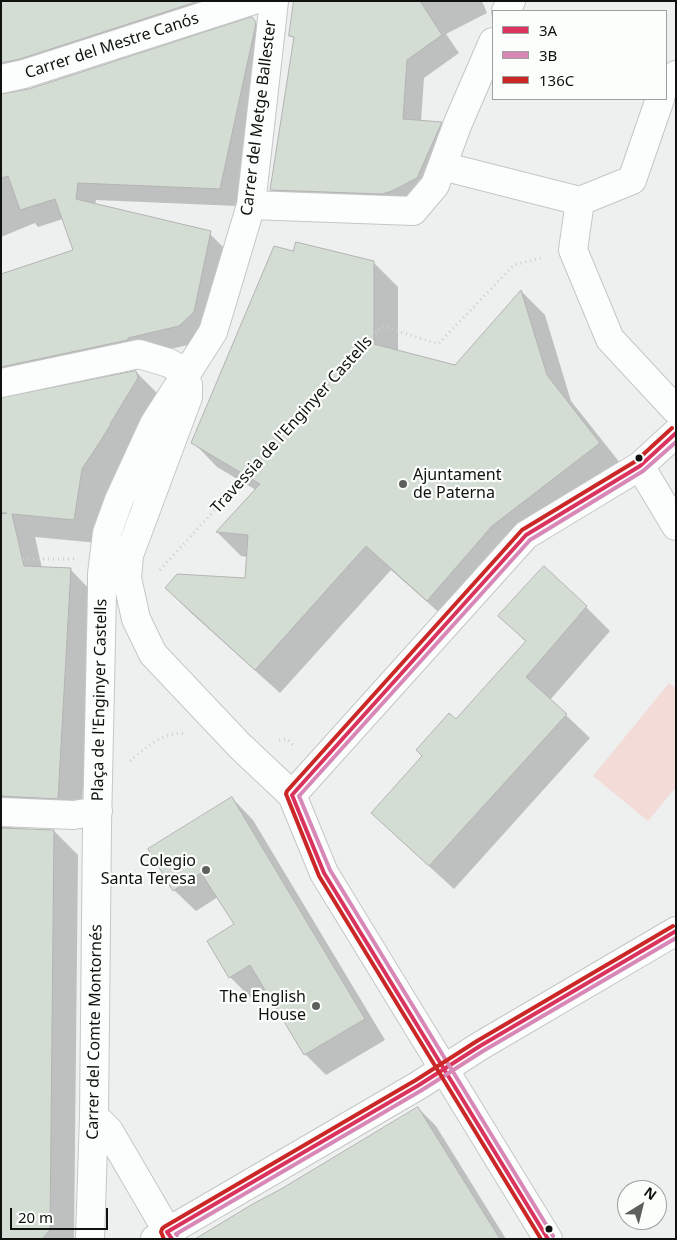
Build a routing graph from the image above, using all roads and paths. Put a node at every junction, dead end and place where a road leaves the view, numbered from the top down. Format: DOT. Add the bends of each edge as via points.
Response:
graph roads {
  1 [pos="252,1"];
  2 [pos="274,1"];
  3 [pos="492,44"];
  4 [pos="676,75"];
  5 [pos="1,79"];
  6 [pos="667,86"];
  7 [pos="660,100"];
  8 [pos="442,166"];
  9 [pos="580,201"];
  10 [pos="251,205"];
  11 [pos="574,250"];
  12 [pos="187,374"];
  13 [pos="1,383"];
  14 [pos="676,410"];
  15 [pos="676,433"];
  16 [pos="640,466"];
  17 [pos="676,526"];
  18 [pos="23,559"];
  19 [pos="104,570"];
  20 [pos="155,576"];
  21 [pos="188,735"];
  22 [pos="127,764"];
  23 [pos="292,795"];
  24 [pos="1,812"];
  25 [pos="98,819"];
  26 [pos="676,931"];
  27 [pos="443,1069"];
  28 [pos="94,1116"];
  29 [pos="165,1237"];
  30 [pos="90,1239"];
  31 [pos="548,1239"];
  1 -- 5 [label="street, Carrer del Mestre Canós"];
  2 -- 10 [label="street, Carrer del Metge Ballester"];
  3 -- 8 [label="street"];
  4 -- 6 [label="street"];
  7 -- 9 [label="street" via="632,180"];
  8 -- 9 [label="street"];
  8 -- 10 [label="street" via="435,185 413,211"];
  9 -- 11 [label="street"];
  10 -- 12 [label="street, Carrer del Metge Ballester" via="213,332"];
  11 -- 14 [label="street" via="610,339"];
  11 -- 20 [label="path, Travessia de l'Enginyer Castells" via="514,265 438,344 382,326"];
  12 -- 13 [label="street" via="169,363 139,354"];
  12 -- 19 [label="street, Carrer del Metge Ballester" via="154,424 119,500 107,534"];
  15 -- 16 [label="street"];
  16 -- 17 [label="street"];
  16 -- 23 [label="street" via="526,535"];
  18 -- 19 [label="path"];
  19 -- 23 [label="street, Plaça de l'Enginyer Castells" via="136,619 153,654 240,746"];
  19 -- 25 [label="street, Plaça de l'Enginyer Castells"];
  21 -- 22 [label="path" via="179,733 162,738"];
  23 -- 27 [label="street" via="324,873"];
  24 -- 25 [label="street"];
  25 -- 28 [label="street, Carrer del Comte Montornés"];
  26 -- 27 [label="street"];
  27 -- 29 [label="street"];
  27 -- 31 [label="street"];
  28 -- 29 [label="street" via="109,1130"];
  28 -- 30 [label="street, Carrer del Comte Montornés"];
}
